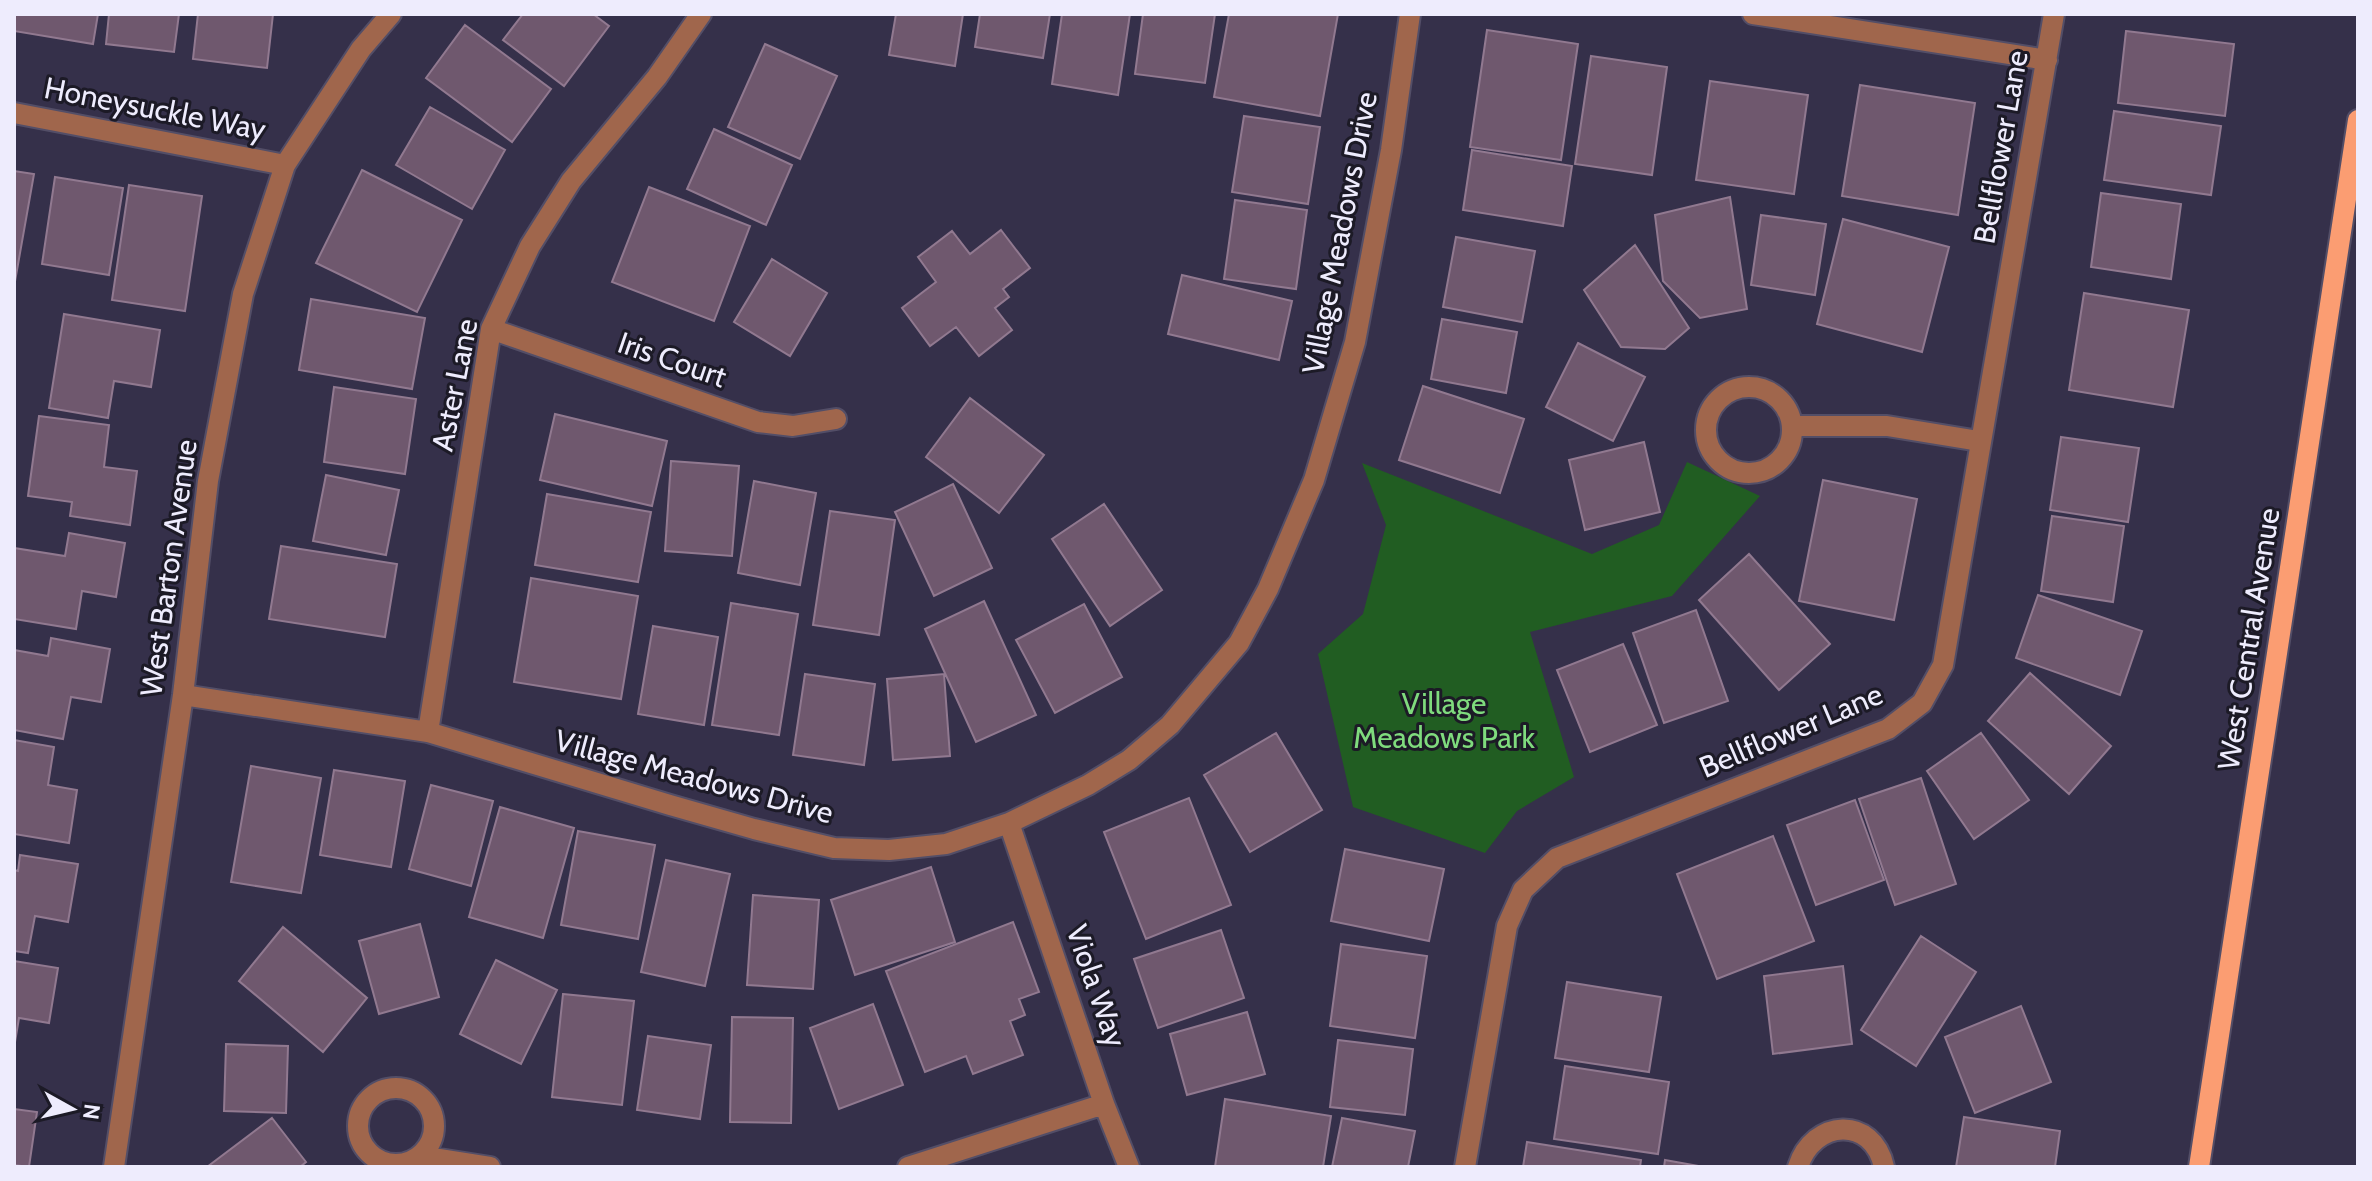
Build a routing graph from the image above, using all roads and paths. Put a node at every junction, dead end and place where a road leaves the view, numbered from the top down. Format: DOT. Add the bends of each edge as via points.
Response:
graph roads {
  1 [pos="391,14"];
  2 [pos="701,14"];
  3 [pos="1410,14"];
  4 [pos="1753,14"];
  5 [pos="2054,14"];
  6 [pos="2047,60"];
  7 [pos="14,113"];
  8 [pos="2358,120"];
  9 [pos="285,165"];
  10 [pos="491,329"];
  11 [pos="836,419"];
  12 [pos="1793,426"];
  13 [pos="1979,441"];
  14 [pos="183,695"];
  15 [pos="428,732"];
  16 [pos="1009,823"];
  17 [pos="1104,1104"];
  18 [pos="420,1156"];
  19 [pos="114,1167"];
  20 [pos="490,1167"];
  21 [pos="908,1167"];
  22 [pos="1129,1167"];
  23 [pos="1465,1167"];
  24 [pos="1798,1167"];
  25 [pos="1884,1167"];
  26 [pos="2199,1167"];
  1 -- 9 [label="street, West Barton Avenue" via="361,49"];
  2 -- 10 [label="street, Aster Lane" via="571,181 530,246"];
  3 -- 16 [label="street, Village Meadows Drive" via="1355,342 1314,480 1268,589 1239,643 1170,725 1129,760 1088,785"];
  4 -- 6 [label="street"];
  5 -- 6 [label="street, Bellflower Lane"];
  6 -- 13 [label="street, Bellflower Lane"];
  7 -- 9 [label="street, Honeysuckle Way"];
  8 -- 26 [label="main road, West Central Avenue"];
  9 -- 14 [label="street, West Barton Avenue" via="243,294 208,481"];
  10 -- 11 [label="street, Iris Court" via="758,422 793,426"];
  10 -- 15 [label="street, Aster Lane"];
  12 -- 12 [label="street" via="1791,441 1775,465 1747,473 1720,462 1706,437 1706,423 1719,398 1744,386 1771,392 1782,401"];
  12 -- 13 [label="street" via="1887,426"];
  13 -- 23 [label="street, Bellflower Lane" via="1943,665 1922,703 1888,729 1557,858 1523,890 1507,926"];
  14 -- 15 [label="street, Village Meadows Drive"];
  14 -- 19 [label="street, West Barton Avenue"];
  15 -- 16 [label="street, Village Meadows Drive" via="834,848 946,844"];
  16 -- 17 [label="street, Viola Way"];
  17 -- 21 [label="street"];
  17 -- 22 [label="street, Viola Way"];
  18 -- 20 [label="street"];
  24 -- 25 [label="street" via="1813,1140 1839,1129 1865,1136"];
}
